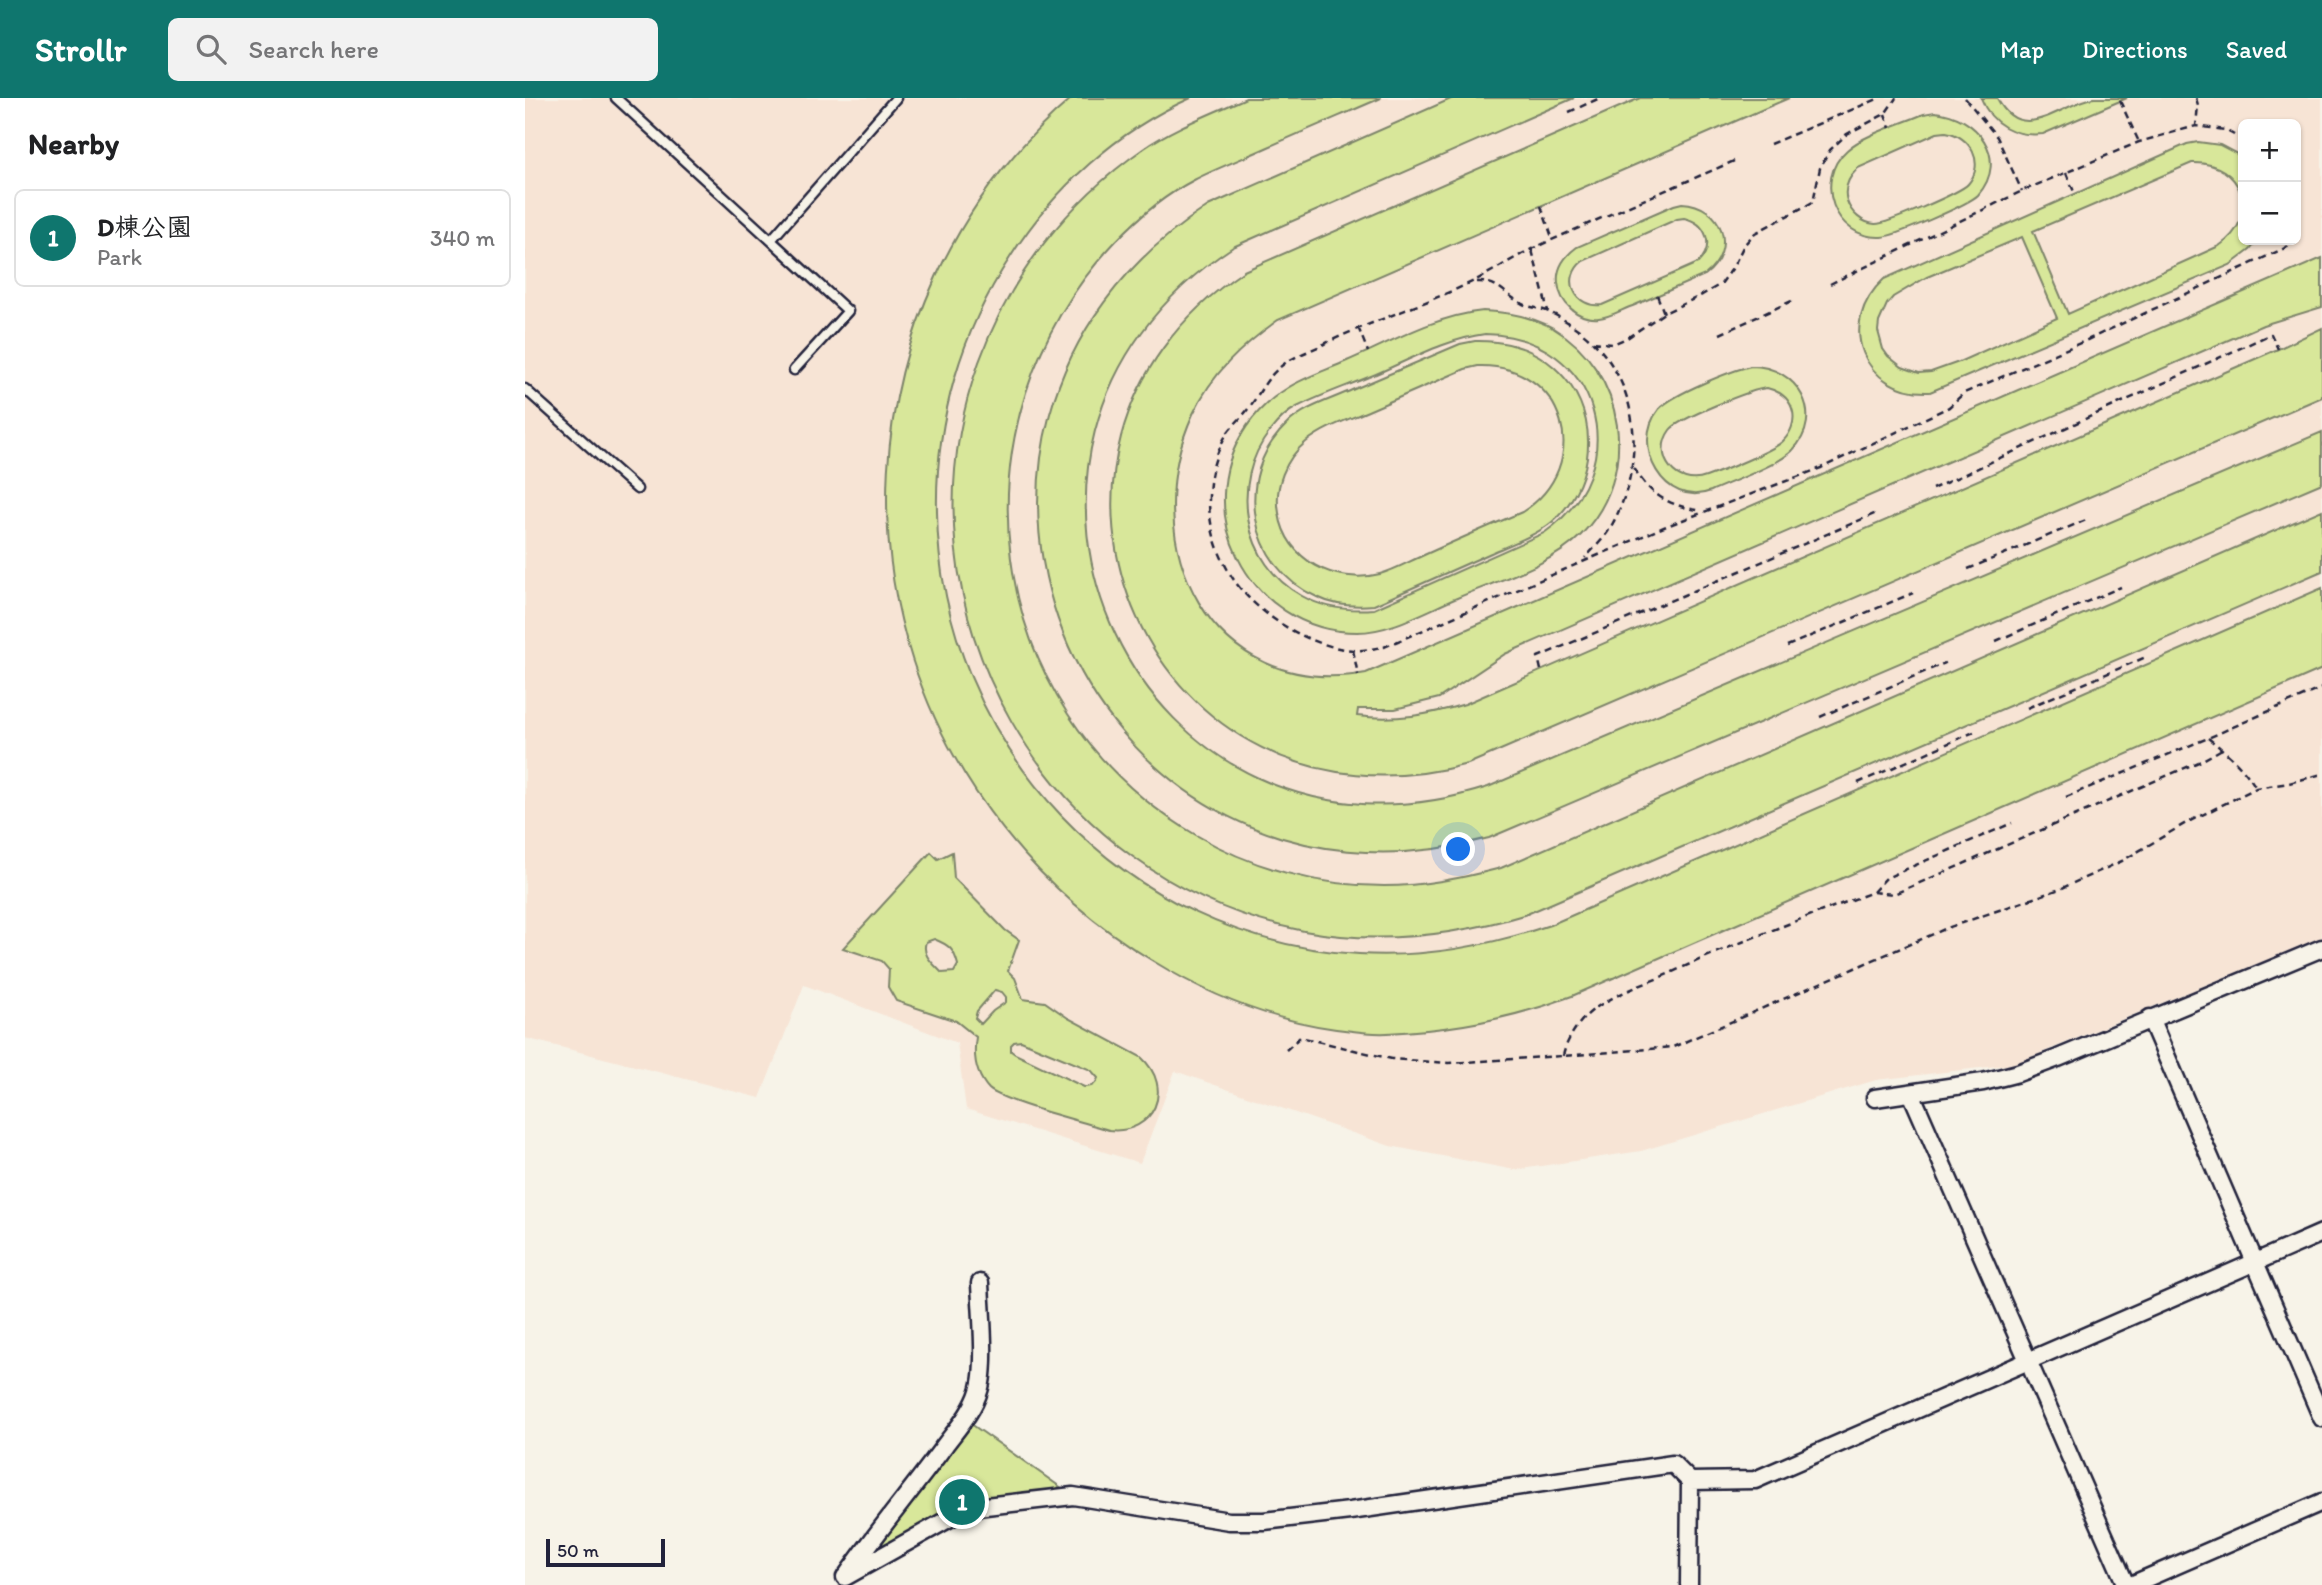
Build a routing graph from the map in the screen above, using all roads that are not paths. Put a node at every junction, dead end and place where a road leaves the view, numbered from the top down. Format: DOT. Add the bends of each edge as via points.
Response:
graph roads {
  1 [pos="616,98"];
  2 [pos="896,98"];
  3 [pos="772,239"];
  4 [pos="794,370"];
  5 [pos="525,389"];
  6 [pos="637,489"];
  7 [pos="2322,948"];
  8 [pos="2150,1018"];
  9 [pos="1911,1093"];
  10 [pos="1875,1098"];
  11 [pos="2322,1233"];
  12 [pos="2256,1262"];
  13 [pos="980,1283"];
  14 [pos="2029,1363"];
  15 [pos="2322,1418"];
  16 [pos="1690,1481"];
  17 [pos="2322,1502"];
  18 [pos="842,1581"];
  19 [pos="1689,1585"];
  20 [pos="2128,1585"];
  1 -- 3 [label="lane"];
  2 -- 3 [label="lane"];
  3 -- 4 [label="lane" via="848,311"];
  5 -- 6 [label="lane"];
  7 -- 8 [label="street"];
  8 -- 9 [label="street" via="2018,1073"];
  8 -- 12 [label="street"];
  9 -- 10 [label="street"];
  9 -- 14 [label="street"];
  11 -- 12 [label="street"];
  12 -- 14 [label="street"];
  12 -- 15 [label="street"];
  13 -- 18 [label="street" via="979,1390 964,1419"];
  14 -- 16 [label="street" via="1755,1480"];
  14 -- 20 [label="street"];
  16 -- 18 [label="street" via="1673,1464 1649,1466 1264,1521 1229,1521 1073,1496 968,1508"];
  16 -- 19 [label="street"];
  17 -- 20 [label="street"];
}
